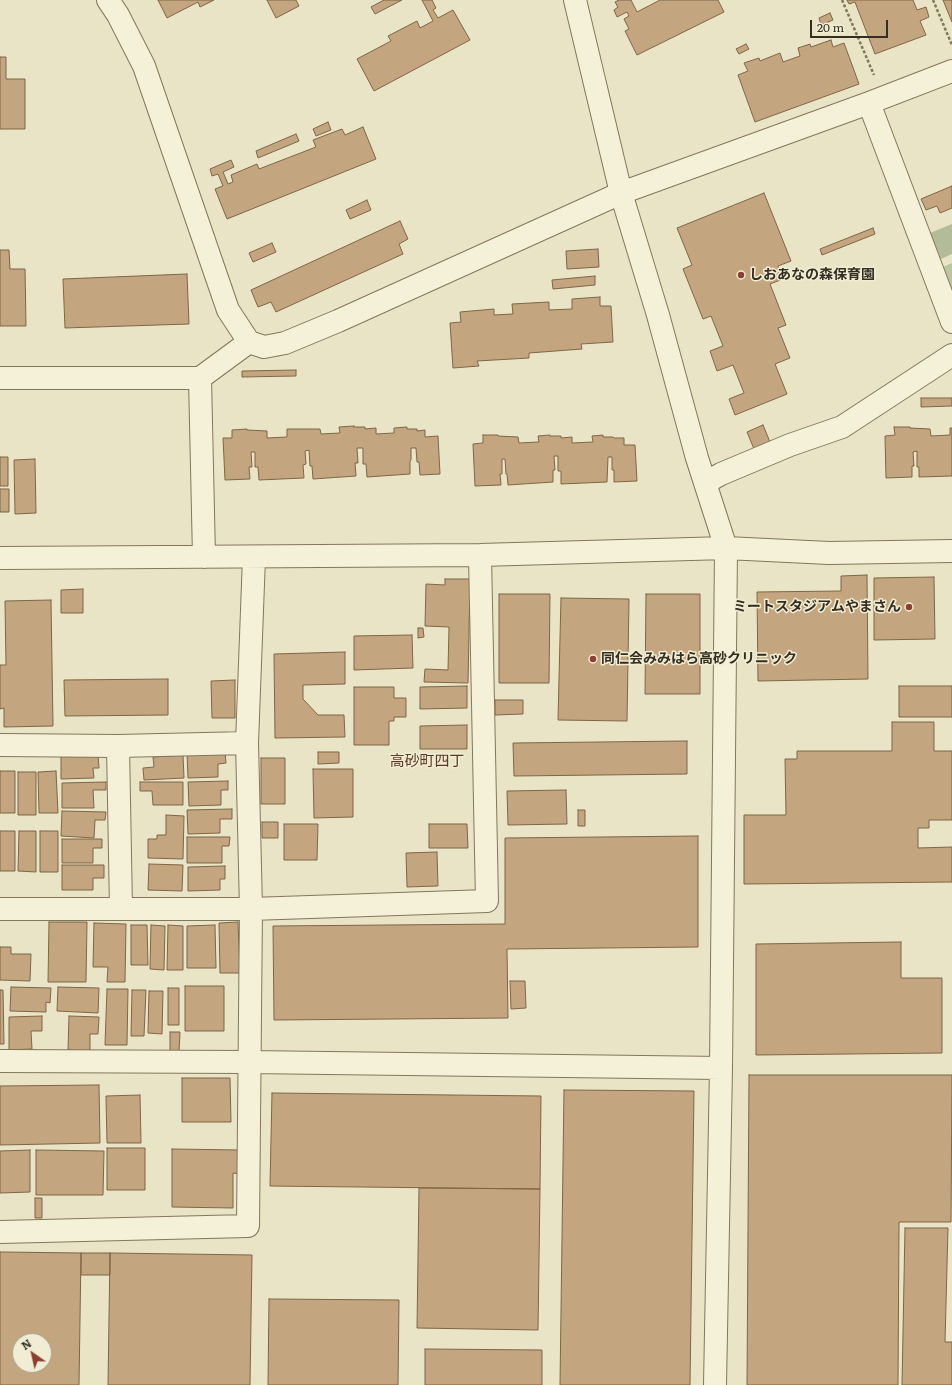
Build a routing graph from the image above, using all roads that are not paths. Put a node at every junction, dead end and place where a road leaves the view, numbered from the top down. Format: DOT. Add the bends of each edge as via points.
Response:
graph roads {
  1 [pos="108,0"];
  2 [pos="579,2"];
  3 [pos="952,71"];
  4 [pos="876,100"];
  5 [pos="621,193"];
  6 [pos="952,322"];
  7 [pos="249,342"];
  8 [pos="952,355"];
  9 [pos="0,378"];
  10 [pos="200,378"];
  11 [pos="705,483"];
  12 [pos="726,548"];
  13 [pos="952,551"];
  14 [pos="480,555"];
  15 [pos="204,557"];
  16 [pos="254,557"];
  17 [pos="0,558"];
  18 [pos="247,743"];
  19 [pos="0,745"];
  20 [pos="118,746"];
  21 [pos="0,909"];
  22 [pos="121,909"];
  23 [pos="251,909"];
  24 [pos="0,1061"];
  25 [pos="249,1062"];
  26 [pos="721,1068"];
  27 [pos="0,1232"];
  28 [pos="716,1385"];
  1 -- 7 [label="street" via="144,66 228,310"];
  2 -- 5 [label="street"];
  3 -- 4 [label="street"];
  4 -- 5 [label="street"];
  4 -- 6 [label="street"];
  5 -- 7 [label="street" via="395,296 298,337 264,347"];
  5 -- 11 [label="street"];
  7 -- 10 [label="street"];
  8 -- 11 [label="street" via="842,426 790,445"];
  9 -- 10 [label="street"];
  10 -- 15 [label="street"];
  11 -- 12 [label="street"];
  12 -- 13 [label="street" via="829,553"];
  12 -- 14 [label="street"];
  12 -- 26 [label="street"];
  14 -- 16 [label="street"];
  14 -- 23 [label="street" via="487,901"];
  15 -- 16 [label="street"];
  15 -- 17 [label="street"];
  16 -- 18 [label="street"];
  18 -- 20 [label="street"];
  18 -- 23 [label="street"];
  19 -- 20 [label="street"];
  20 -- 22 [label="street"];
  21 -- 22 [label="street"];
  22 -- 23 [label="street"];
  23 -- 25 [label="street"];
  24 -- 25 [label="street"];
  25 -- 26 [label="street"];
  25 -- 27 [label="street" via="248,1226"];
  26 -- 28 [label="street"];
}
